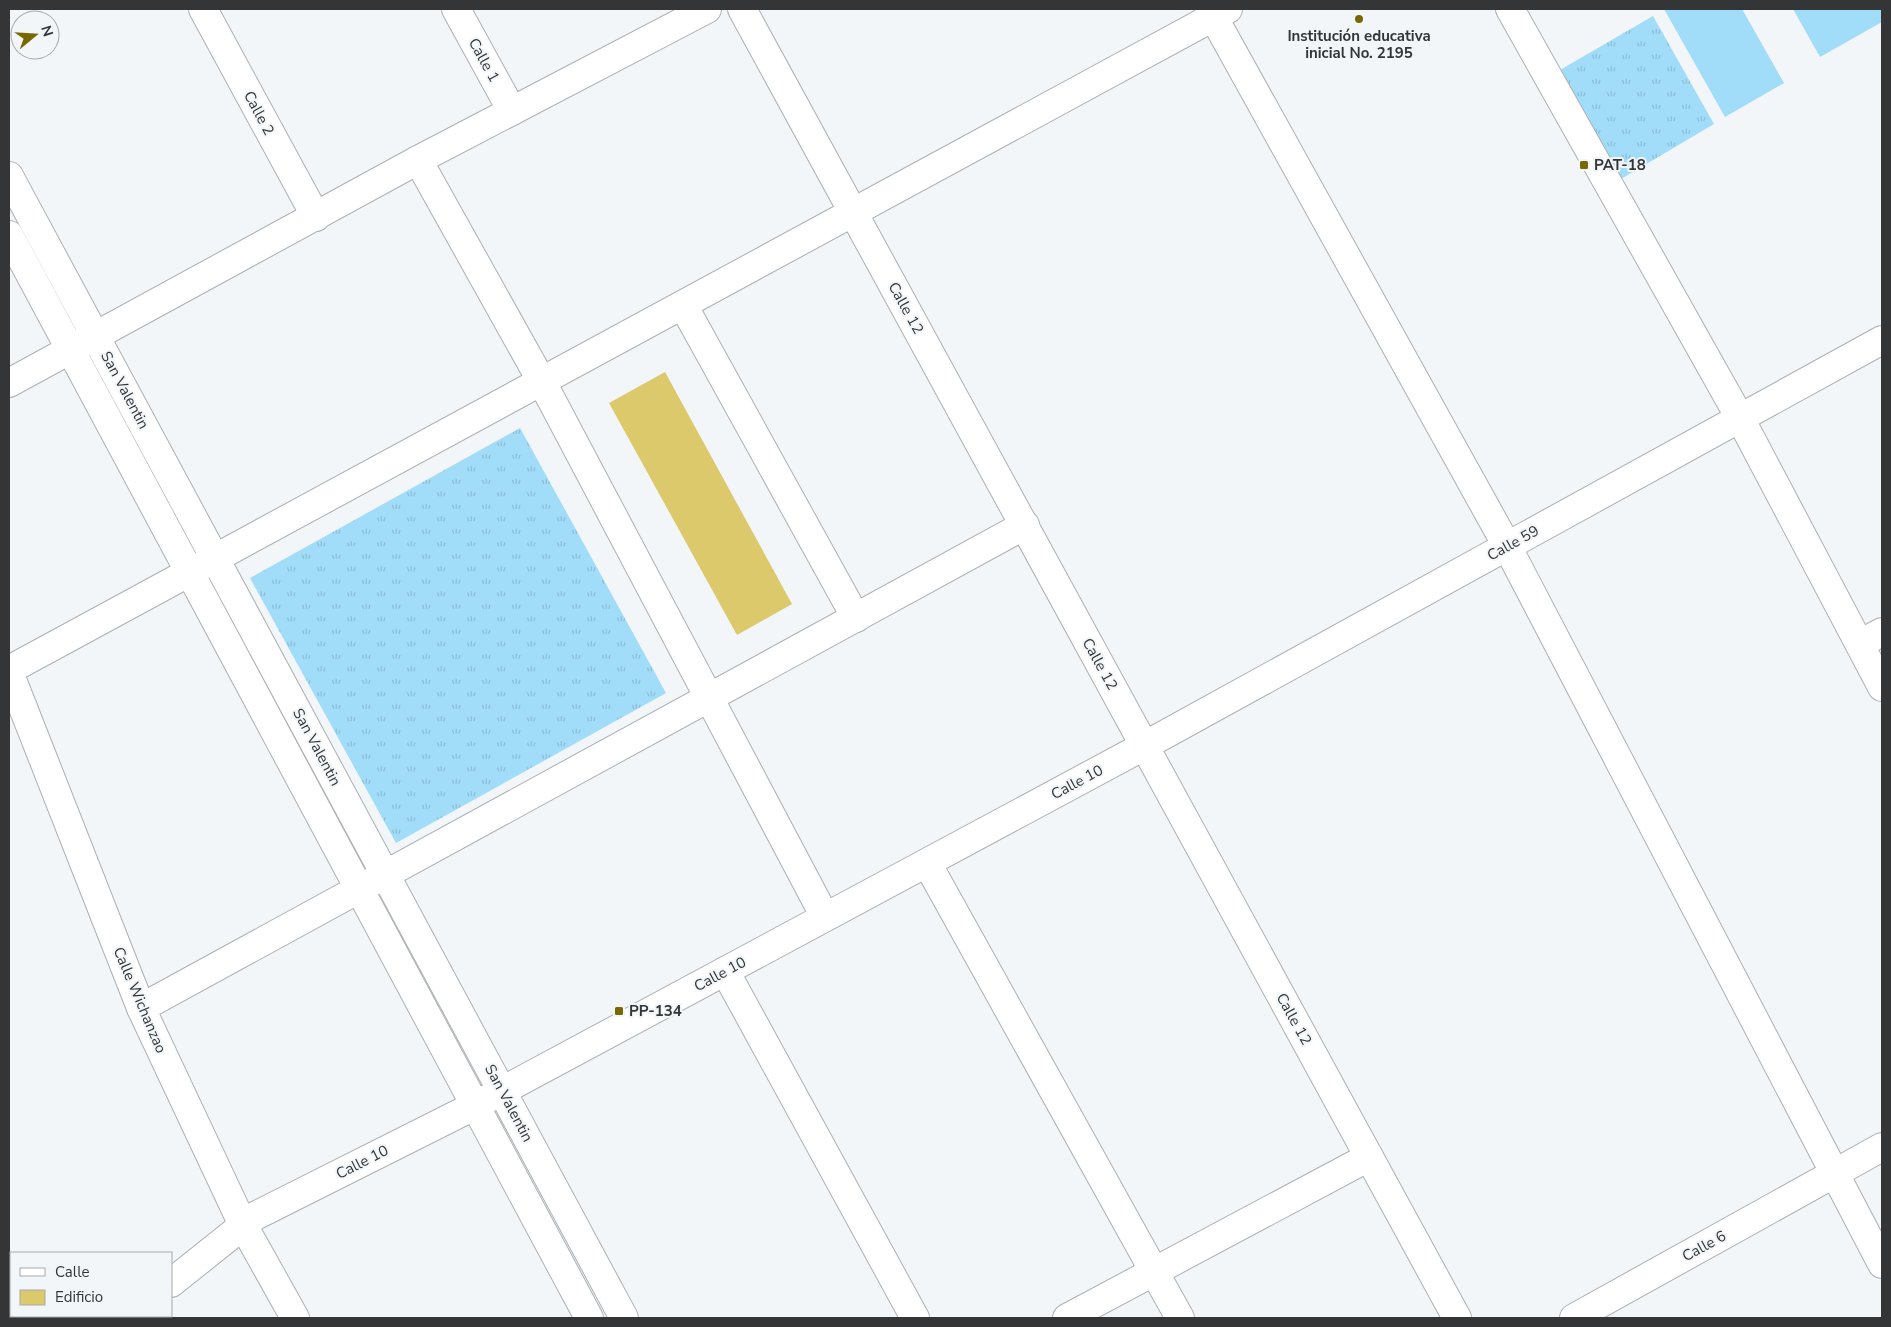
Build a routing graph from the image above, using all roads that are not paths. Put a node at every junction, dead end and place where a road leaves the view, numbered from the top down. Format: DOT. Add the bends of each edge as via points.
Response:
graph roads {
  1 [pos="203,9"];
  2 [pos="456,9"];
  3 [pos="707,9"];
  4 [pos="742,9"];
  5 [pos="1510,9"];
  6 [pos="1217,12"];
  7 [pos="512,111"];
  8 [pos="418,160"];
  9 [pos="9,176"];
  10 [pos="853,212"];
  11 [pos="316,217"];
  12 [pos="9,235"];
  13 [pos="683,305"];
  14 [pos="96,336"];
  15 [pos="1882,340"];
  16 [pos="71,350"];
  17 [pos="542,382"];
  18 [pos="9,383"];
  19 [pos="1740,418"];
  20 [pos="1025,526"];
  21 [pos="1507,546"];
  22 [pos="215,557"];
  23 [pos="188,572"];
  24 [pos="856,618"];
  25 [pos="1871,638"];
  26 [pos="9,671"];
  27 [pos="1882,687"];
  28 [pos="710,697"];
  29 [pos="1144,746"];
  30 [pos="927,863"];
  31 [pos="385,873"];
  32 [pos="358,887"];
  33 [pos="826,917"];
  34 [pos="725,971"];
  35 [pos="141,1008"];
  36 [pos="501,1090"];
  37 [pos="474,1106"];
  38 [pos="1882,1147"];
  39 [pos="1369,1157"];
  40 [pos="1834,1174"];
  41 [pos="243,1224"];
  42 [pos="1882,1264"];
  43 [pos="1154,1271"];
  44 [pos="172,1282"];
  45 [pos="295,1318"];
  46 [pos="589,1318"];
  47 [pos="624,1318"];
  48 [pos="915,1318"];
  49 [pos="1067,1318"];
  50 [pos="1180,1318"];
  51 [pos="1457,1318"];
  52 [pos="1574,1318"];
  1 -- 11 [label="street, Calle 2"];
  2 -- 7 [label="street, Calle 1"];
  3 -- 7 [label="street"];
  4 -- 10 [label="street, Calle 12"];
  5 -- 19 [label="street"];
  6 -- 10 [label="street"];
  6 -- 21 [label="street"];
  7 -- 8 [label="street"];
  8 -- 11 [label="street"];
  8 -- 17 [label="street"];
  9 -- 14 [label="street, San Valentin"];
  10 -- 13 [label="street"];
  10 -- 20 [label="street, Calle 12"];
  11 -- 14 [label="street"];
  12 -- 16 [label="street, San Valentin"];
  13 -- 17 [label="street"];
  13 -- 24 [label="street"];
  14 -- 16 [label="street"];
  14 -- 22 [label="street, San Valentin"];
  15 -- 19 [label="street, Calle 59"];
  16 -- 18 [label="street"];
  16 -- 23 [label="street, San Valentin"];
  17 -- 22 [label="street"];
  17 -- 28 [label="street"];
  19 -- 21 [label="street, Calle 59"];
  19 -- 25 [label="street"];
  20 -- 24 [label="street"];
  20 -- 29 [label="street, Calle 12"];
  21 -- 29 [label="street, Calle 59"];
  21 -- 40 [label="street"];
  22 -- 23 [label="street"];
  22 -- 31 [label="street, San Valentin"];
  23 -- 26 [label="street"];
  23 -- 32 [label="street, San Valentin"];
  24 -- 28 [label="street"];
  25 -- 27 [label="street"];
  26 -- 35 [label="street, Calle Wichanzao"];
  28 -- 31 [label="street"];
  28 -- 33 [label="street"];
  29 -- 30 [label="street, Calle 10"];
  29 -- 39 [label="street, Calle 12"];
  30 -- 33 [label="street, Calle 10"];
  30 -- 43 [label="street"];
  31 -- 32 [label="street"];
  31 -- 36 [label="street, San Valentin"];
  32 -- 35 [label="street"];
  32 -- 37 [label="street, San Valentin"];
  33 -- 34 [label="street, Calle 10"];
  34 -- 36 [label="street, Calle 10"];
  34 -- 48 [label="street"];
  35 -- 41 [label="street, Calle Wichanzao"];
  36 -- 37 [label="street, Calle 10"];
  36 -- 47 [label="street, San Valentin"];
  37 -- 41 [label="street, Calle 10"];
  37 -- 46 [label="street, San Valentin"];
  38 -- 40 [label="street, Calle 6"];
  39 -- 43 [label="street"];
  39 -- 51 [label="street, Calle 12"];
  40 -- 42 [label="street"];
  40 -- 52 [label="street, Calle 6"];
  41 -- 44 [label="street, Calle 10"];
  41 -- 45 [label="street, Calle Wichanzao"];
  43 -- 49 [label="street"];
  43 -- 50 [label="street"];
}
